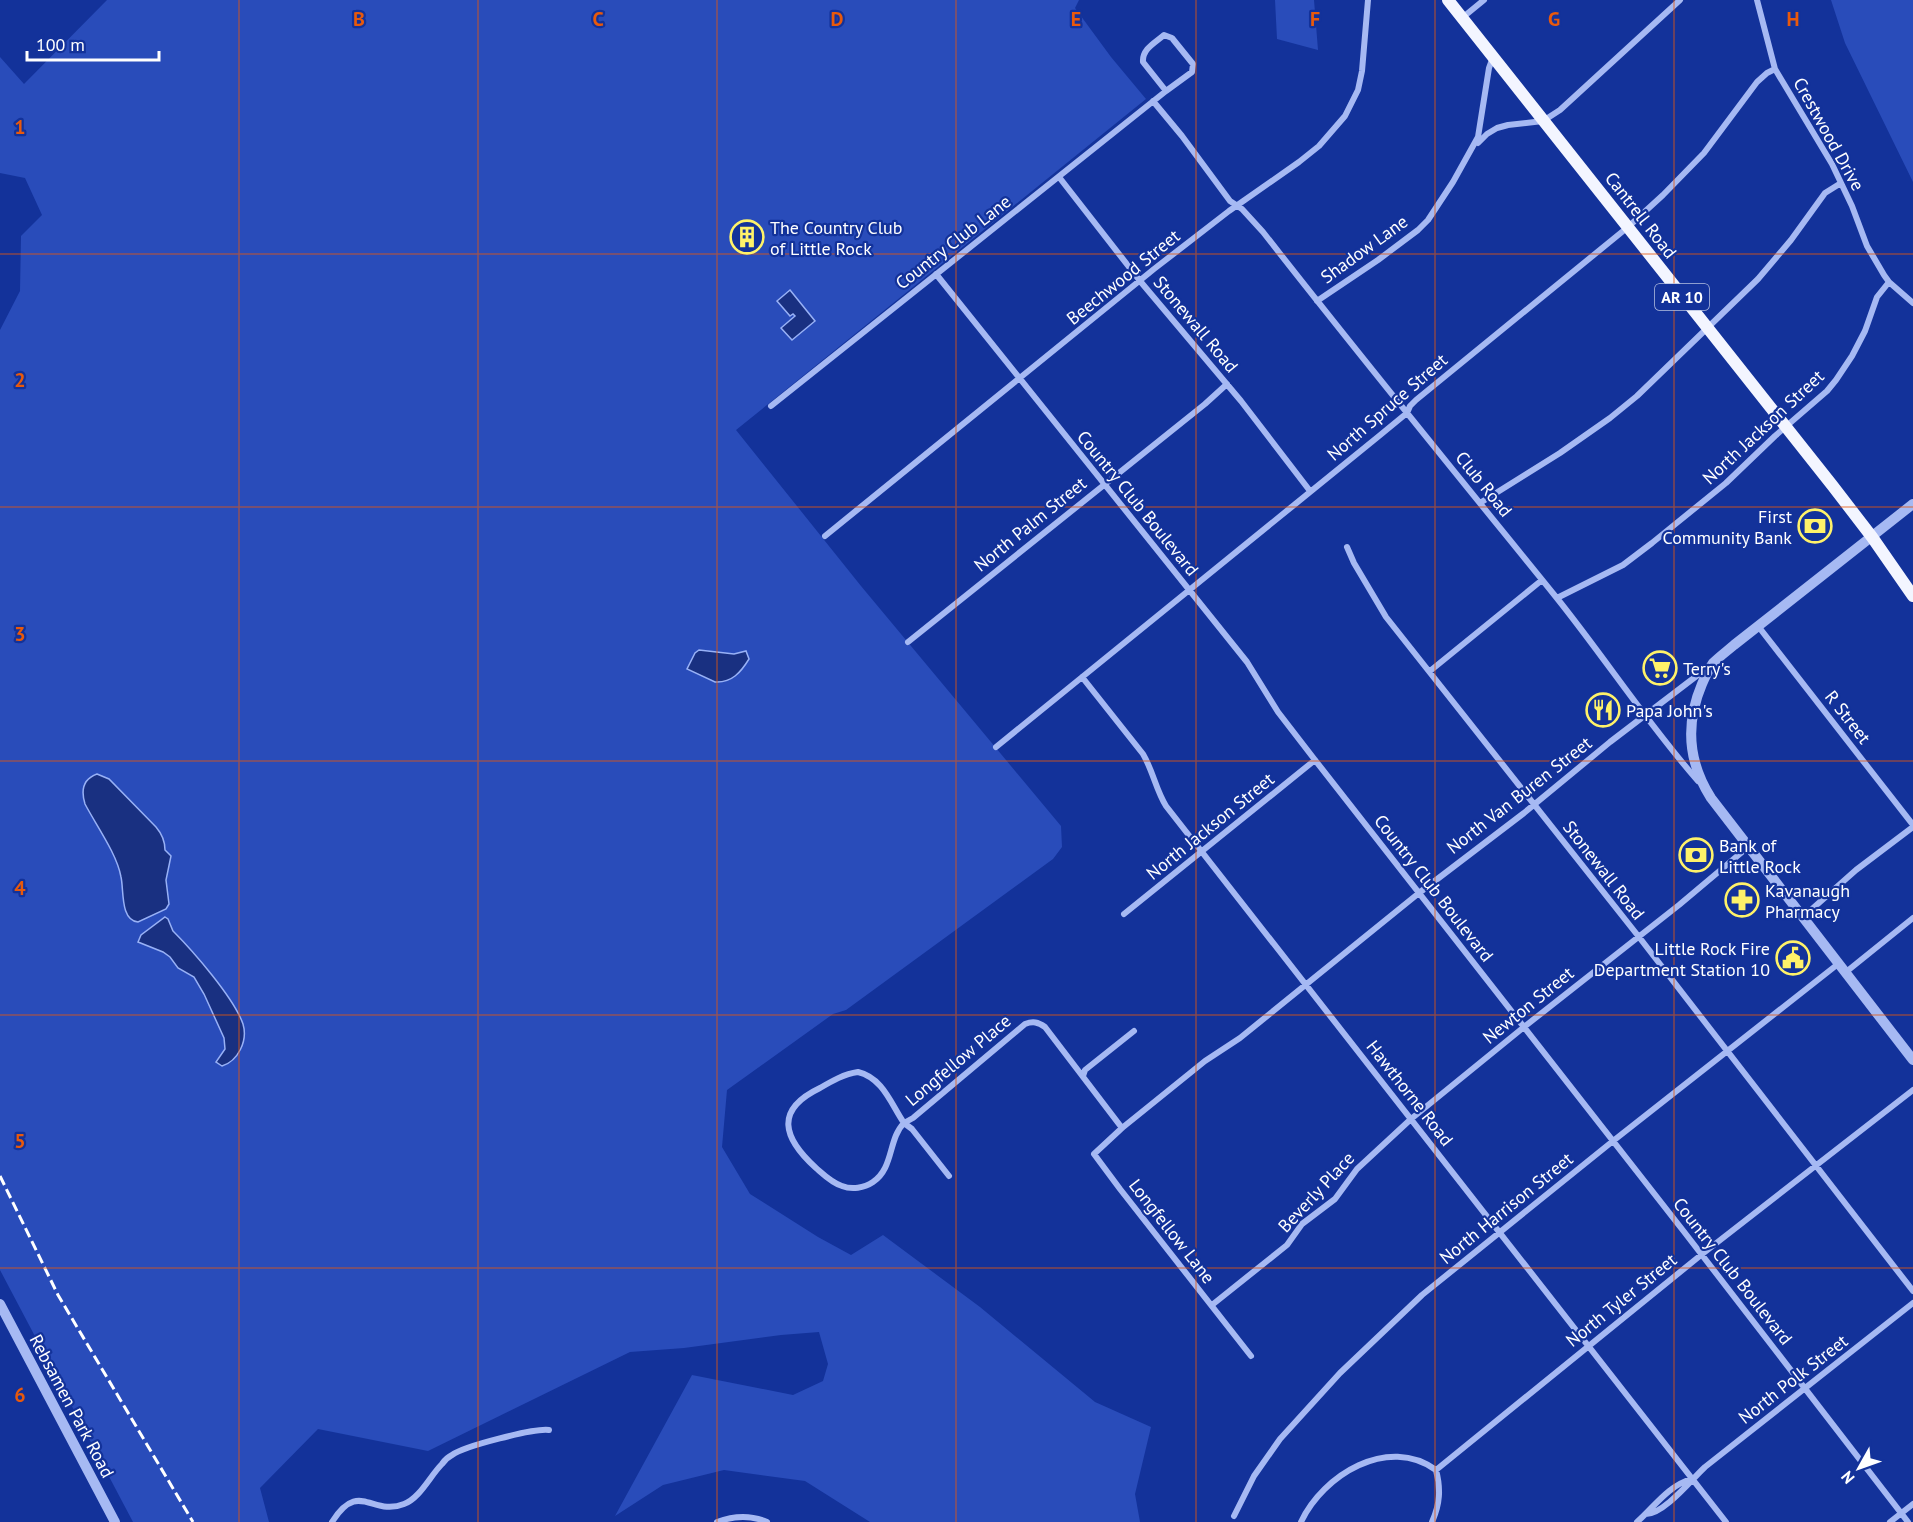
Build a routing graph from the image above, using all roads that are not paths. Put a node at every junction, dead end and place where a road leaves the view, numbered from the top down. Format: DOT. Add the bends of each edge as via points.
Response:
graph roads {
  1 [pos="1368,0"];
  2 [pos="1448,0"];
  3 [pos="1484,0"];
  4 [pos="1680,0"];
  5 [pos="1757,0"];
  6 [pos="1462,18"];
  7 [pos="1493,57"];
  8 [pos="1775,69"];
  9 [pos="1166,91"];
  10 [pos="1153,101"];
  11 [pos="1543,121"];
  12 [pos="1472,149"];
  13 [pos="1059,177"];
  14 [pos="1841,183"];
  15 [pos="1237,206"];
  16 [pos="1628,227"];
  17 [pos="936,274"];
  18 [pos="1140,281"];
  19 [pos="1889,282"];
  20 [pos="1317,301"];
  21 [pos="1913,303"];
  22 [pos="1707,329"];
  23 [pos="1020,378"];
  24 [pos="1227,384"];
  25 [pos="771,406"];
  26 [pos="1407,412"];
  27 [pos="1786,426"];
  28 [pos="1104,483"];
  29 [pos="1310,491"];
  30 [pos="1480,503"];
  31 [pos="1913,504"];
  32 [pos="825,536"];
  33 [pos="1872,537"];
  34 [pos="1347,548"];
  35 [pos="1542,580"];
  36 [pos="1190,591"];
  37 [pos="1913,596"];
  38 [pos="1557,598"];
  39 [pos="1758,626"];
  40 [pos="908,642"];
  41 [pos="1713,664"];
  42 [pos="1430,671"];
  43 [pos="1082,677"];
  44 [pos="1645,715"];
  45 [pos="996,747"];
  46 [pos="1315,760"];
  47 [pos="1703,786"];
  48 [pos="1534,804"];
  49 [pos="1913,826"];
  50 [pos="1748,848"];
  51 [pos="1202,852"];
  52 [pos="1419,893"];
  53 [pos="1124,914"];
  54 [pos="1803,917"];
  55 [pos="1913,918"];
  56 [pos="1639,937"];
  57 [pos="1842,968"];
  58 [pos="1306,985"];
  59 [pos="1524,1027"];
  60 [pos="1134,1031"];
  61 [pos="1727,1051"];
  62 [pos="1913,1060"];
  63 [pos="1083,1076"];
  64 [pos="1913,1090"];
  65 [pos="1412,1119"];
  66 [pos="904,1123"];
  67 [pos="1122,1128"];
  68 [pos="1613,1141"];
  69 [pos="1816,1166"];
  70 [pos="949,1176"];
  71 [pos="1499,1232"];
  72 [pos="1701,1255"];
  73 [pos="1913,1291"];
  74 [pos="1913,1303"];
  75 [pos="0,1304"];
  76 [pos="1212,1305"];
  77 [pos="1588,1346"];
  78 [pos="1251,1356"];
  79 [pos="1805,1388"];
  80 [pos="549,1430"];
  81 [pos="1436,1470"];
  82 [pos="1692,1479"];
  83 [pos="1913,1504"];
  84 [pos="1901,1513"];
  85 [pos="1234,1516"];
  86 [pos="115,1522"];
  87 [pos="332,1522"];
  88 [pos="717,1522"];
  89 [pos="767,1522"];
  90 [pos="1301,1522"];
  91 [pos="1432,1522"];
  92 [pos="1637,1522"];
  93 [pos="1726,1522"];
  94 [pos="1890,1522"];
  95 [pos="1908,1522"];
  1 -- 15 [label="street, Beechwood Street" via="1362,71 1345,116 1309,154"];
  2 -- 6 [label="main road, Cantrell Road / AR 10"];
  3 -- 6 [label="street"];
  4 -- 11 [label="street" via="1560,110"];
  5 -- 8 [label="street, Crestwood Drive"];
  6 -- 7 [label="main road, Cantrell Road / AR 10"];
  7 -- 11 [label="main road, Cantrell Road / AR 10"];
  7 -- 12 [label="street, Shadow Lane" via="1478,137"];
  8 -- 14 [label="street, Crestwood Drive"];
  8 -- 16 [label="street, North Spruce Street" via="1757,82 1693,165"];
  9 -- 9 [label="street, Country Club Lane" via="1143,58 1145,51 1167,35 1194,68"];
  9 -- 10 [label="street, Country Club Lane"];
  10 -- 13 [label="street, Country Club Lane"];
  10 -- 15 [label="street"];
  11 -- 12 [label="street" via="1497,128"];
  11 -- 16 [label="main road, Cantrell Road / AR 10"];
  12 -- 20 [label="street, Shadow Lane" via="1444,197 1418,230"];
  13 -- 17 [label="street, Country Club Lane"];
  13 -- 18 [label="street, Stonewall Road"];
  14 -- 19 [label="street, Crestwood Drive" via="1867,246"];
  14 -- 22 [label="street" via="1825,193 1768,269"];
  15 -- 18 [label="street, Beechwood Street"];
  15 -- 20 [label="street, Club Road"];
  16 -- 22 [label="main road, Cantrell Road / AR 10"];
  16 -- 26 [label="street, North Spruce Street" via="1416,400"];
  17 -- 23 [label="street, Country Club Boulevard"];
  17 -- 25 [label="street, Country Club Lane"];
  18 -- 23 [label="street, Beechwood Street"];
  18 -- 24 [label="street, Stonewall Road"];
  19 -- 21 [label="street, Crestwood Drive"];
  19 -- 27 [label="street, North Jackson Street" via="1877,297 1857,347 1836,380"];
  20 -- 26 [label="street, Club Road"];
  22 -- 27 [label="main road, Cantrell Road / AR 10"];
  22 -- 30 [label="street" via="1610,418"];
  23 -- 28 [label="street, Country Club Boulevard"];
  23 -- 32 [label="street, Beechwood Street"];
  24 -- 28 [label="street, North Palm Street"];
  24 -- 29 [label="street, Stonewall Road"];
  26 -- 29 [label="street, North Spruce Street"];
  26 -- 30 [label="street, Club Road"];
  27 -- 33 [label="main road, Cantrell Road / AR 10"];
  27 -- 38 [label="street, North Jackson Street" via="1726,483 1623,565"];
  28 -- 36 [label="street, Country Club Boulevard"];
  28 -- 40 [label="street, North Palm Street"];
  29 -- 36 [label="street, North Spruce Street"];
  30 -- 35 [label="street, Club Road"];
  31 -- 33 [label="street"];
  33 -- 37 [label="main road, Cantrell Road / AR 10"];
  33 -- 39 [label="street"];
  34 -- 42 [label="street, Stonewall Road" via="1384,614"];
  35 -- 38 [label="street, Club Road"];
  35 -- 42 [label="street"];
  36 -- 43 [label="street, North Spruce Street"];
  36 -- 46 [label="street, Country Club Boulevard" via="1247,662 1278,712"];
  38 -- 44 [label="street, Club Road"];
  39 -- 41 [label="street"];
  39 -- 49 [label="street, R Street"];
  41 -- 44 [label="street, North Van Buren Street"];
  41 -- 47 [label="street" via="1699,692 1691,723 1694,759"];
  42 -- 48 [label="street, Stonewall Road"];
  43 -- 45 [label="street, North Spruce Street"];
  43 -- 51 [label="street, Hawthorne Road" via="1143,754 1163,801"];
  44 -- 47 [label="street, Club Road"];
  44 -- 48 [label="street, North Van Buren Street"];
  46 -- 51 [label="street, North Jackson Street"];
  46 -- 52 [label="street, Country Club Boulevard"];
  47 -- 50 [label="street"];
  48 -- 52 [label="street, North Van Buren Street"];
  48 -- 56 [label="street, Stonewall Road"];
  49 -- 54 [label="street"];
  50 -- 54 [label="street"];
  50 -- 56 [label="street, Newton Street"];
  51 -- 53 [label="street, North Jackson Street"];
  51 -- 58 [label="street, Hawthorne Road"];
  52 -- 58 [label="street, North Van Buren Street"];
  52 -- 59 [label="street, Country Club Boulevard"];
  54 -- 57 [label="street"];
  55 -- 57 [label="street, North Harrison Street"];
  56 -- 59 [label="street, Newton Street"];
  56 -- 61 [label="street, Stonewall Road"];
  57 -- 61 [label="street, North Harrison Street"];
  57 -- 62 [label="street"];
  58 -- 65 [label="street, Hawthorne Road"];
  58 -- 67 [label="street"];
  59 -- 65 [label="street, Newton Street"];
  59 -- 68 [label="street, Country Club Boulevard"];
  60 -- 63 [label="street" via="1085,1070"];
  61 -- 68 [label="street, North Harrison Street"];
  61 -- 69 [label="street, Stonewall Road"];
  63 -- 66 [label="street, Longfellow Place" via="1045,1027 1030,1022"];
  63 -- 67 [label="street, Longfellow Place"];
  64 -- 69 [label="street, North Tyler Street"];
  65 -- 71 [label="street, Hawthorne Road"];
  65 -- 76 [label="street, Beverly Place" via="1357,1169 1335,1198 1302,1224 1287,1245"];
  66 -- 66 [label="street" via="889,1162 878,1178 852,1188 832,1181 805,1157 793,1143 788,1125 793,1108 804,1095 858,1072 875,1080"];
  66 -- 70 [label="street, Longfellow Place"];
  67 -- 76 [label="street, Longfellow Lane" via="1094,1154"];
  68 -- 71 [label="street, North Harrison Street"];
  68 -- 72 [label="street, Country Club Boulevard"];
  69 -- 72 [label="street, North Tyler Street"];
  69 -- 73 [label="street, Stonewall Road"];
  71 -- 77 [label="street, Hawthorne Road"];
  71 -- 85 [label="street, North Harrison Street" via="1422,1295 1322,1392 1280,1439 1254,1476"];
  72 -- 77 [label="street, North Tyler Street"];
  72 -- 79 [label="street, Country Club Boulevard"];
  74 -- 79 [label="street, North Polk Street"];
  75 -- 86 [label="street, Rebsamen Park Road"];
  76 -- 78 [label="street, Longfellow Lane"];
  77 -- 81 [label="street, North Tyler Street"];
  77 -- 82 [label="street, Hawthorne Road"];
  79 -- 82 [label="street, North Polk Street"];
  79 -- 84 [label="street, Country Club Boulevard"];
  80 -- 87 [label="street" via="463,1449 452,1454 408,1502 390,1507 357,1501 342,1507"];
  81 -- 90 [label="street" via="1413,1458 1367,1462 1327,1485"];
  81 -- 91 [label="street" via="1439,1500"];
  82 -- 92 [label="street, North Polk Street" via="1676,1487"];
  82 -- 93 [label="street, Hawthorne Road"];
  83 -- 84 [label="street"];
  84 -- 94 [label="street"];
  84 -- 95 [label="street, Country Club Boulevard"];
  88 -- 89 [label="street" via="748,1517"];
}
